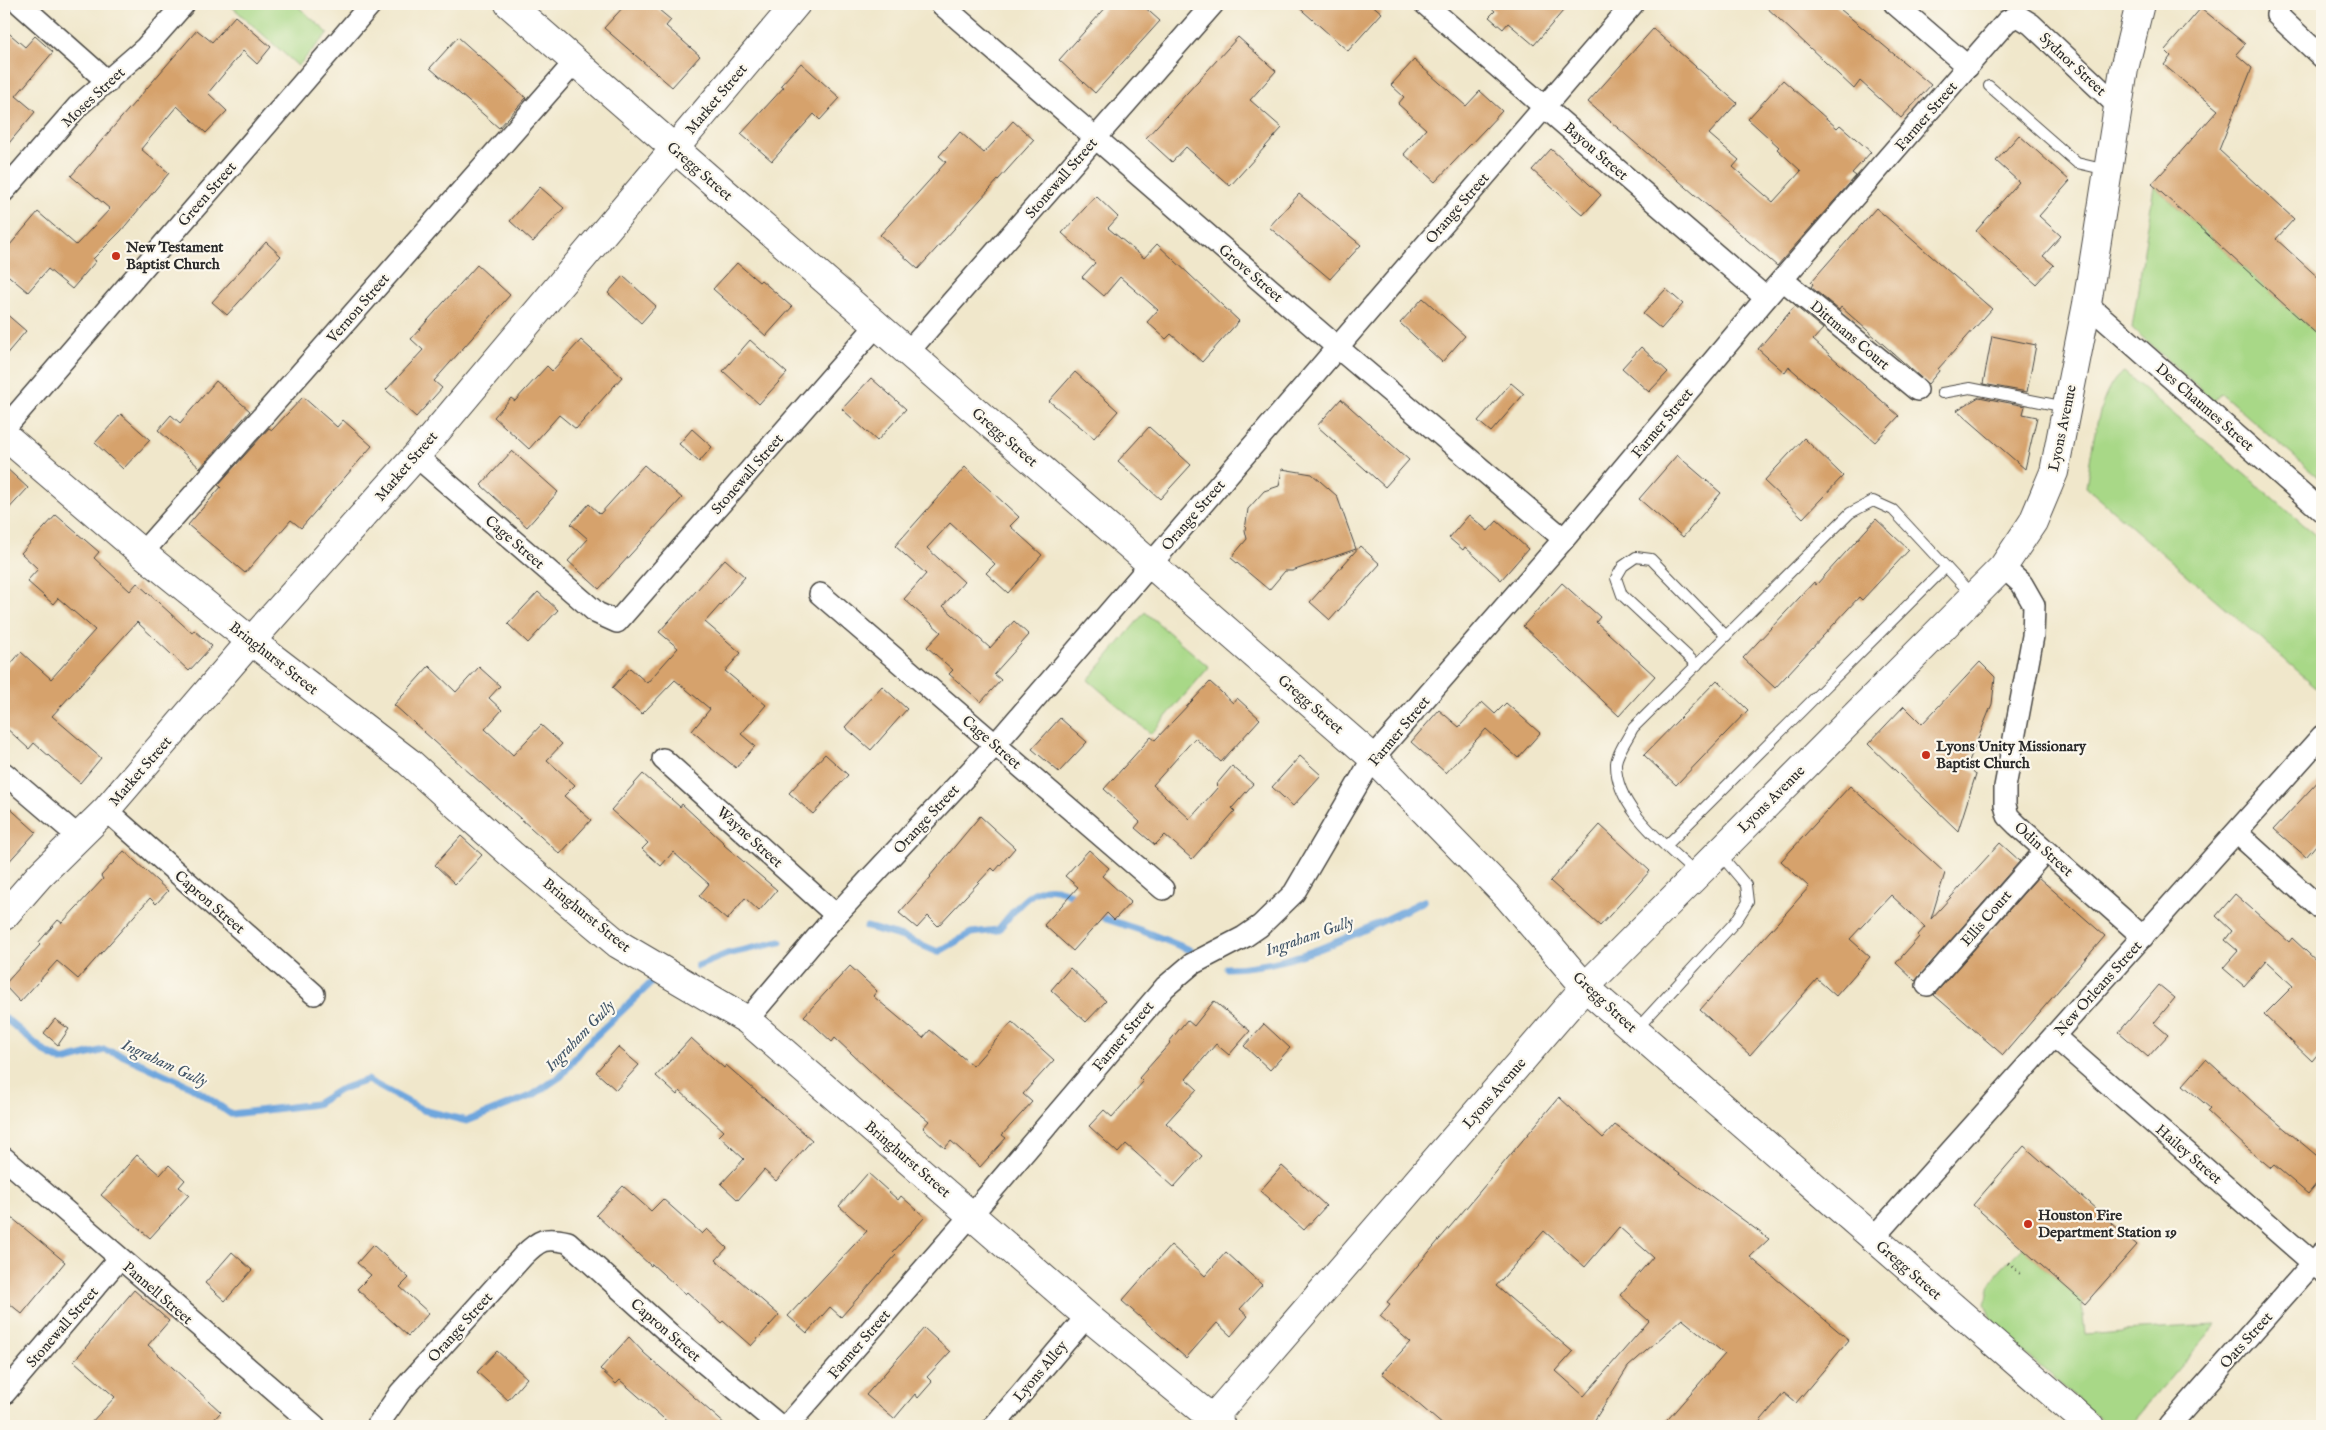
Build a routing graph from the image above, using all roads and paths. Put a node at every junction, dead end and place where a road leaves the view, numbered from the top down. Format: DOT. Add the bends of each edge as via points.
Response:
graph roads {
  1 [pos="20,4"];
  2 [pos="184,4"];
  3 [pos="371,4"];
  4 [pos="508,4"];
  5 [pos="796,4"];
  6 [pos="941,4"];
  7 [pos="1213,4"];
  8 [pos="1425,4"];
  9 [pos="1633,4"];
  10 [pos="1895,4"];
  11 [pos="2122,4"];
  12 [pos="2140,4"];
  13 [pos="2280,4"];
  14 [pos="2322,57"];
  15 [pos="575,62"];
  16 [pos="1968,67"];
  17 [pos="2124,69"];
  18 [pos="108,82"];
  19 [pos="1989,86"];
  20 [pos="1544,106"];
  21 [pos="2118,106"];
  22 [pos="1096,138"];
  23 [pos="674,148"];
  24 [pos="2108,171"];
  25 [pos="4,191"];
  26 [pos="1783,280"];
  27 [pos="1766,298"];
  28 [pos="2087,304"];
  29 [pos="876,326"];
  30 [pos="1337,347"];
  31 [pos="908,352"];
  32 [pos="1917,390"];
  33 [pos="1942,393"];
  34 [pos="2067,407"];
  35 [pos="4,429"];
  36 [pos="4,435"];
  37 [pos="416,456"];
  38 [pos="2322,511"];
  39 [pos="1564,539"];
  40 [pos="142,553"];
  41 [pos="1151,564"];
  42 [pos="1946,567"];
  43 [pos="2003,567"];
  44 [pos="820,594"];
  45 [pos="1973,597"];
  46 [pos="617,622"];
  47 [pos="1726,636"];
  48 [pos="251,641"];
  49 [pos="1697,664"];
  50 [pos="2322,736"];
  51 [pos="995,745"];
  52 [pos="1374,758"];
  53 [pos="663,759"];
  54 [pos="4,773"];
  55 [pos="106,810"];
  56 [pos="2237,833"];
  57 [pos="80,838"];
  58 [pos="1667,845"];
  59 [pos="2045,851"];
  60 [pos="1718,852"];
  61 [pos="1696,874"];
  62 [pos="1163,889"];
  63 [pos="2322,910"];
  64 [pos="836,915"];
  65 [pos="4,916"];
  66 [pos="2144,937"];
  67 [pos="1927,985"];
  68 [pos="1585,987"];
  69 [pos="314,994"];
  70 [pos="747,1020"];
  71 [pos="1635,1031"];
  72 [pos="2055,1037"];
  73 [pos="4,1158"];
  74 [pos="972,1214"];
  75 [pos="551,1238"];
  76 [pos="1873,1238"];
  77 [pos="119,1259"];
  78 [pos="2008,1263"];
  79 [pos="2319,1263"];
  80 [pos="2022,1275"];
  81 [pos="1087,1316"];
  82 [pos="4,1394"];
  83 [pos="1213,1424"];
  84 [pos="315,1426"];
  85 [pos="377,1426"];
  86 [pos="780,1426"];
  87 [pos="787,1426"];
  88 [pos="994,1426"];
  89 [pos="2090,1426"];
  90 [pos="2169,1426"];
  1 -- 18 [label="street"];
  2 -- 18 [label="street, Moses Street" via="145,48"];
  3 -- 35 [label="street, Green Street"];
  4 -- 15 [label="street, Gregg Street"];
  5 -- 23 [label="street, Market Street"];
  6 -- 22 [label="street, Grove Street"];
  7 -- 22 [label="street, Stonewall Street"];
  8 -- 20 [label="street, Bayou Street"];
  9 -- 20 [label="street, Orange Street"];
  10 -- 16 [label="street"];
  11 -- 17 [label="street, Lyons Avenue"];
  12 -- 17 [label="street, Lyons Avenue"];
  13 -- 14 [label="street" via="2277,15"];
  15 -- 23 [label="street, Gregg Street"];
  15 -- 40 [label="street, Vernon Street"];
  16 -- 21 [label="street, Sydnor Street" via="2008,21 2018,16 2031,24"];
  16 -- 26 [label="street, Farmer Street"];
  17 -- 21 [label="street, Lyons Avenue"];
  18 -- 25 [label="street, Moses Street" via="78,106"];
  19 -- 24 [label="lane" via="2077,163"];
  20 -- 27 [label="street, Bayou Street"];
  20 -- 30 [label="street, Orange Street"];
  21 -- 24 [label="street, Lyons Avenue"];
  22 -- 30 [label="street, Grove Street"];
  22 -- 31 [label="street, Stonewall Street"];
  23 -- 29 [label="street, Gregg Street"];
  23 -- 37 [label="street, Market Street"];
  24 -- 28 [label="street, Lyons Avenue"];
  26 -- 27 [label="street, Farmer Street"];
  26 -- 32 [label="street, Dittmans Court"];
  27 -- 39 [label="street, Farmer Street"];
  28 -- 34 [label="street, Lyons Avenue"];
  28 -- 38 [label="street, Des Chaumes Street"];
  29 -- 31 [label="street, Gregg Street"];
  29 -- 46 [label="street, Stonewall Street"];
  30 -- 39 [label="street, Grove Street"];
  30 -- 41 [label="street, Orange Street"];
  31 -- 41 [label="street, Gregg Street"];
  33 -- 34 [label="lane" via="1970,388"];
  34 -- 43 [label="street, Lyons Avenue" via="2054,472 2032,522"];
  36 -- 40 [label="street, Bringhurst Street"];
  37 -- 46 [label="street, Cage Street" via="598,613"];
  37 -- 48 [label="street, Market Street"];
  39 -- 52 [label="street, Farmer Street"];
  40 -- 48 [label="street, Bringhurst Street"];
  41 -- 51 [label="street, Orange Street"];
  41 -- 52 [label="street, Gregg Street"];
  42 -- 45 [label="lane"];
  42 -- 47 [label="lane" via="1893,510 1873,501 1850,513"];
  42 -- 58 [label="lane"];
  43 -- 45 [label="street, Lyons Avenue"];
  43 -- 59 [label="street, Odin Street" via="2022,584 2034,605 2033,636 2004,787 2005,805 2008,816"];
  44 -- 51 [label="street, Cage Street"];
  45 -- 60 [label="street, Lyons Avenue"];
  47 -- 49 [label="lane"];
  47 -- 49 [label="lane" via="1651,559 1636,557 1623,566 1616,578 1622,595"];
  48 -- 55 [label="street, Market Street"];
  48 -- 70 [label="street, Bringhurst Street" via="409,762 618,944"];
  49 -- 58 [label="lane" via="1633,728 1616,762 1619,784 1630,810"];
  50 -- 56 [label="street, New Orleans Street"];
  51 -- 62 [label="street, Cage Street"];
  51 -- 64 [label="street, Orange Street"];
  52 -- 68 [label="street, Gregg Street" via="1507,896"];
  52 -- 74 [label="street, Farmer Street" via="1294,893 1260,926 1192,964 1165,987"];
  53 -- 64 [label="street, Wayne Street"];
  54 -- 57 [label="street"];
  55 -- 57 [label="street, Market Street"];
  55 -- 69 [label="street, Capron Street"];
  56 -- 63 [label="street"];
  56 -- 66 [label="street, New Orleans Street"];
  57 -- 65 [label="street, Market Street"];
  58 -- 61 [label="lane"];
  59 -- 66 [label="street, Odin Street"];
  59 -- 67 [label="street, Ellis Court"];
  60 -- 61 [label="street, Lyons Avenue"];
  60 -- 71 [label="lane" via="1746,885 1748,902 1736,921"];
  61 -- 68 [label="street, Lyons Avenue"];
  64 -- 70 [label="street, Orange Street"];
  66 -- 72 [label="street, New Orleans Street"];
  68 -- 71 [label="street, Gregg Street"];
  68 -- 83 [label="street, Lyons Avenue"];
  70 -- 74 [label="street, Bringhurst Street"];
  71 -- 76 [label="street, Gregg Street"];
  72 -- 76 [label="street, New Orleans Street"];
  72 -- 79 [label="street, Hailey Street"];
  73 -- 77 [label="street, Pannell Street"];
  74 -- 81 [label="street, Bringhurst Street"];
  74 -- 87 [label="street, Farmer Street"];
  75 -- 85 [label="street, Orange Street" via="537,1242 523,1256 400,1393"];
  75 -- 86 [label="street, Capron Street" via="568,1242 673,1337"];
  76 -- 89 [label="street, Gregg Street"];
  77 -- 82 [label="street, Stonewall Street"];
  77 -- 84 [label="street, Pannell Street"];
  78 -- 80 [label="path"];
  79 -- 90 [label="street, Oats Street"];
  81 -- 83 [label="street, Bringhurst Street"];
  81 -- 88 [label="street, Lyons Alley"];
}
